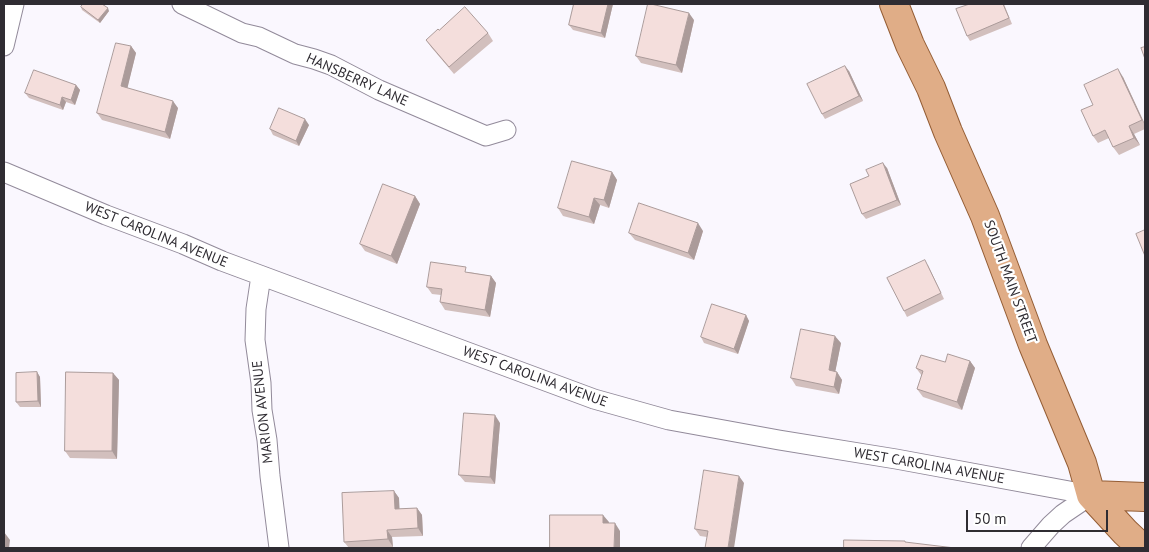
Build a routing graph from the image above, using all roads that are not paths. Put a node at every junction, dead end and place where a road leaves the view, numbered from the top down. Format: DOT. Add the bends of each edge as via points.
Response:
graph roads {
  1 [pos="14,4"];
  2 [pos="182,4"];
  3 [pos="894,4"];
  4 [pos="4,46"];
  5 [pos="506,130"];
  6 [pos="4,172"];
  7 [pos="261,276"];
  8 [pos="1091,495"];
  9 [pos="1145,497"];
  10 [pos="280,548"];
  11 [pos="1031,548"];
  12 [pos="1142,548"];
  1 -- 4 [label="street"];
  2 -- 5 [label="street, HANSBERRY LANE" via="242,33 331,65 486,136"];
  3 -- 8 [label="main road, SOUTH MAIN STREET" via="985,216 1082,463"];
  6 -- 7 [label="street, WEST CAROLINA AVENUE"];
  7 -- 8 [label="street, WEST CAROLINA AVENUE" via="594,400 669,420"];
  7 -- 10 [label="street, MARION AVENUE" via="255,340"];
  8 -- 9 [label="main road"];
  8 -- 11 [label="street" via="1063,514"];
  8 -- 12 [label="main road, SOUTH MAIN STREET"];
}
